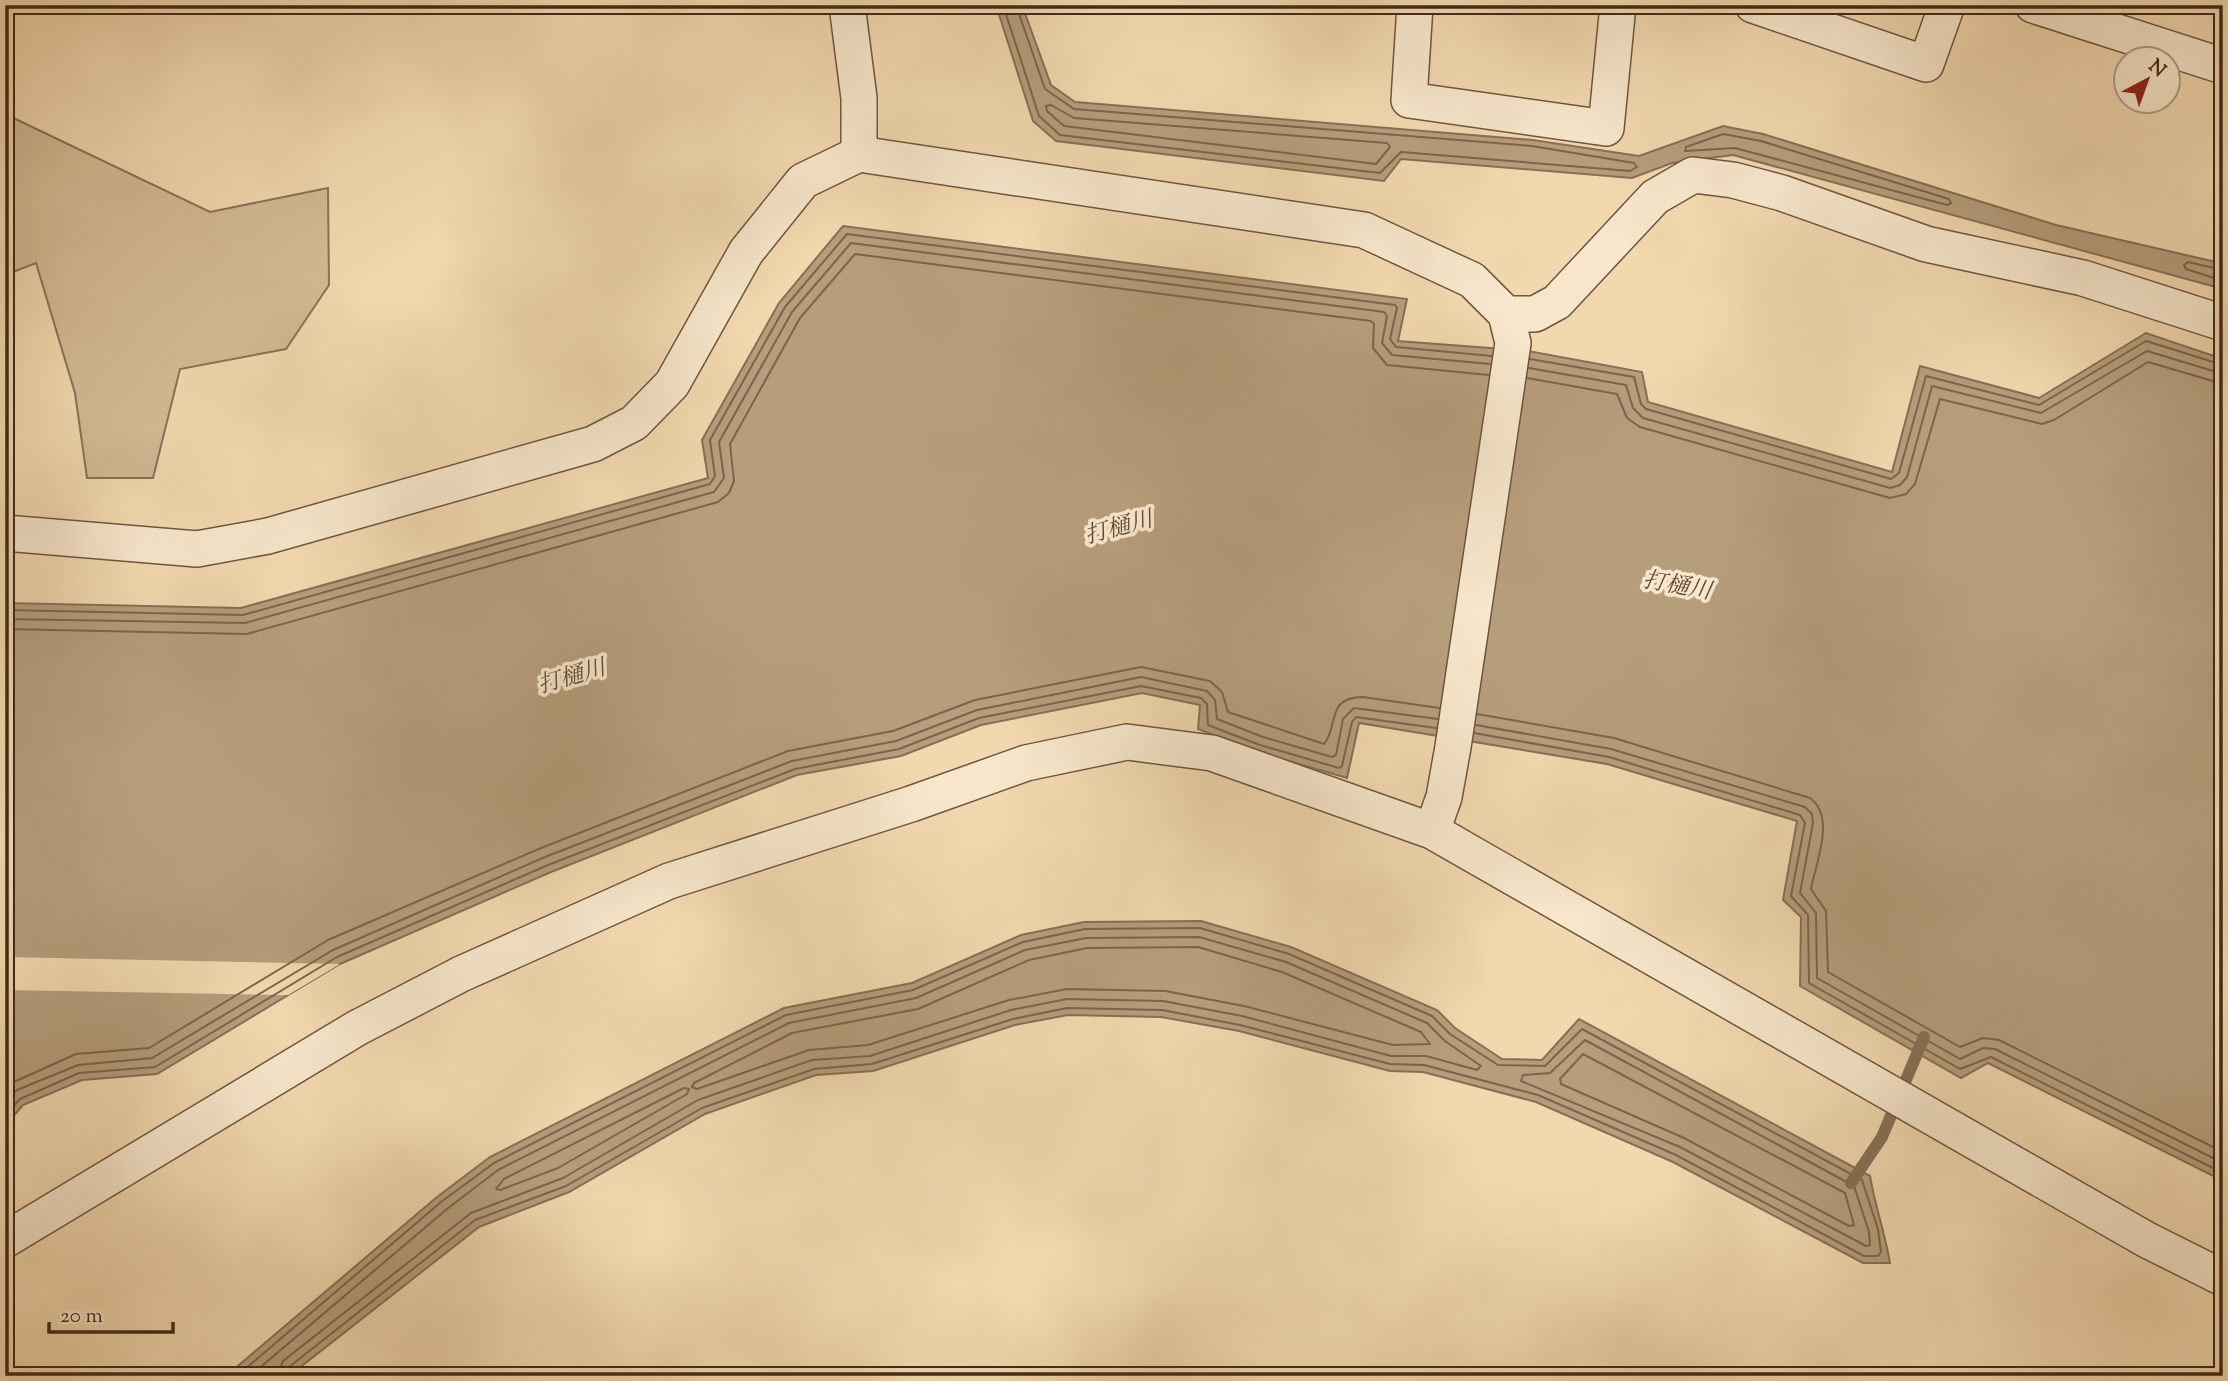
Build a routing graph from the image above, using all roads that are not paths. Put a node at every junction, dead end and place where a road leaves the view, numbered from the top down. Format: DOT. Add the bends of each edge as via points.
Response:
graph roads {
  1 [pos="847,5"];
  2 [pos="1415,5"];
  3 [pos="1618,5"];
  4 [pos="1753,5"];
  5 [pos="1947,5"];
  6 [pos="2033,5"];
  7 [pos="2223,66"];
  8 [pos="859,155"];
  9 [pos="2223,323"];
  10 [pos="1510,329"];
  11 [pos="5,533"];
  12 [pos="1432,831"];
  13 [pos="5,1240"];
  14 [pos="2223,1278"];
  1 -- 8 [label="street" via="859,98"];
  2 -- 3 [label="street" via="1409,100 1606,128"];
  4 -- 5 [label="street" via="1926,64"];
  6 -- 7 [label="street"];
  8 -- 10 [label="street" via="1364,230 1472,280"];
  8 -- 11 [label="street" via="803,181 746,252 673,384 634,423 593,444 268,536 197,548"];
  9 -- 10 [label="street" via="2083,278 1926,244 1782,193 1693,175 1655,197 1557,302"];
  10 -- 12 [label="street" via="1453,747"];
  12 -- 13 [label="street" via="1212,753 1128,742 1026,763 669,881 461,974 357,1028"];
  12 -- 14 [label="street" via="2147,1240"];
}
